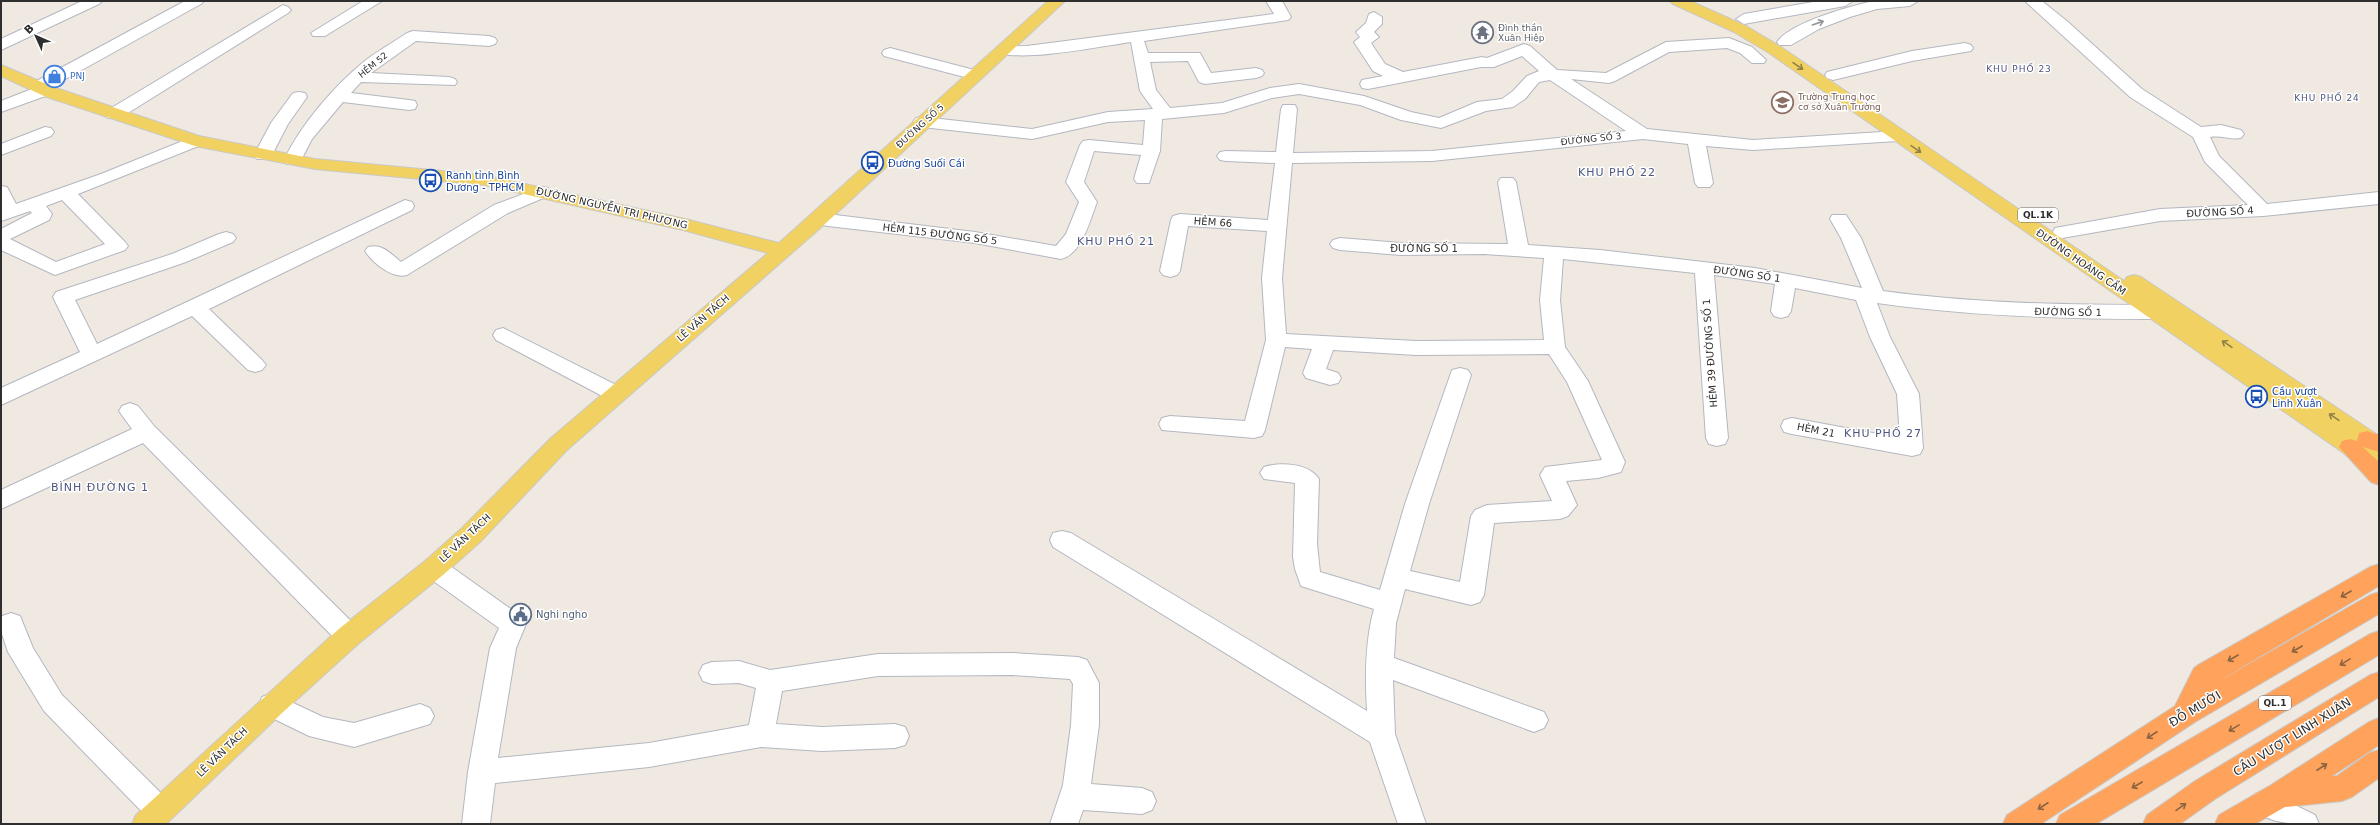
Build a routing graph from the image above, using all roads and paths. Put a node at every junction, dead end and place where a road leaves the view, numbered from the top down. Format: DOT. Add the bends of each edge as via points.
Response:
graph roads {
  1 [pos="94,1"];
  2 [pos="196,1"];
  3 [pos="374,1"];
  4 [pos="1057,1"];
  5 [pos="1274,1"];
  6 [pos="1678,1"];
  7 [pos="1705,1"];
  8 [pos="1845,1"];
  9 [pos="1910,1"];
  10 [pos="2033,1"];
  11 [pos="283,10"];
  12 [pos="1374,17"];
  13 [pos="1744,19"];
  14 [pos="319,33"];
  15 [pos="1136,37"];
  16 [pos="489,41"];
  17 [pos="1,45"];
  18 [pos="1783,48"];
  19 [pos="1965,48"];
  20 [pos="1003,50"];
  21 [pos="890,52"];
  22 [pos="1141,58"];
  23 [pos="1,70"];
  24 [pos="1256,73"];
  25 [pos="1553,74"];
  26 [pos="976,75"];
  27 [pos="1833,75"];
  28 [pos="358,77"];
  29 [pos="1402,77"];
  30 [pos="449,82"];
  31 [pos="1368,84"];
  32 [pos="42,88"];
  33 [pos="299,97"];
  34 [pos="340,97"];
  35 [pos="409,105"];
  36 [pos="1,107"];
  37 [pos="1288,109"];
  38 [pos="114,114"];
  39 [pos="1160,114"];
  40 [pos="922,122"];
  41 [pos="45,132"];
  42 [pos="2197,133"];
  43 [pos="1643,134"];
  44 [pos="2235,134"];
  45 [pos="1898,136"];
  46 [pos="1696,139"];
  47 [pos="195,141"];
  48 [pos="1,150"];
  49 [pos="1151,151"];
  50 [pos="263,155"];
  51 [pos="1226,156"];
  52 [pos="1284,158"];
  53 [pos="293,160"];
  54 [pos="1143,179"];
  55 [pos="1507,182"];
  56 [pos="1704,183"];
  57 [pos="1,191"];
  58 [pos="542,192"];
  59 [pos="66,193"];
  60 [pos="2379,198"];
  61 [pos="34,204"];
  62 [pos="405,206"];
  63 [pos="2263,210"];
  64 [pos="6,214"];
  65 [pos="819,219"];
  66 [pos="1840,219"];
  67 [pos="1275,226"];
  68 [pos="2062,232"];
  69 [pos="1,236"];
  70 [pos="226,238"];
  71 [pos="1,242"];
  72 [pos="1340,244"];
  73 [pos="781,250"];
  74 [pos="375,251"];
  75 [pos="1519,251"];
  76 [pos="1554,253"];
  77 [pos="1704,268"];
  78 [pos="1170,271"];
  79 [pos="1786,280"];
  80 [pos="1870,296"];
  81 [pos="195,308"];
  82 [pos="1780,310"];
  83 [pos="2153,312"];
  84 [pos="503,335"];
  85 [pos="1276,340"];
  86 [pos="1325,342"];
  87 [pos="1555,347"];
  88 [pos="92,356"];
  89 [pos="255,365"];
  90 [pos="1460,375"];
  91 [pos="1330,378"];
  92 [pos="616,394"];
  93 [pos="1,397"];
  94 [pos="130,410"];
  95 [pos="1170,424"];
  96 [pos="1792,426"];
  97 [pos="146,432"];
  98 [pos="1717,438"];
  99 [pos="2369,444"];
  100 [pos="2379,466"];
  101 [pos="1272,473"];
  102 [pos="2379,476"];
  103 [pos="1,500"];
  104 [pos="1062,540"];
  105 [pos="434,568"];
  106 [pos="2379,574"];
  107 [pos="1396,577"];
  108 [pos="1388,602"];
  109 [pos="2379,602"];
  110 [pos="11,624"];
  111 [pos="349,636"];
  112 [pos="2379,642"];
  113 [pos="1380,664"];
  114 [pos="712,673"];
  115 [pos="770,681"];
  116 [pos="2379,683"];
  117 [pos="272,706"];
  118 [pos="2185,714"];
  119 [pos="420,716"];
  120 [pos="1534,720"];
  121 [pos="2379,730"];
  122 [pos="1381,734"];
  123 [pos="761,735"];
  124 [pos="895,736"];
  125 [pos="2379,762"];
  126 [pos="482,772"];
  127 [pos="1073,796"];
  128 [pos="2273,799"];
  129 [pos="1142,801"];
  130 [pos="153,818"];
  131 [pos="2235,822"];
  132 [pos="476,824"];
  133 [pos="1064,824"];
  134 [pos="1412,824"];
  135 [pos="2017,824"];
  136 [pos="2070,824"];
  137 [pos="2157,824"];
  138 [pos="2305,824"];
  1 -- 17 [label="street"];
  2 -- 32 [label="street"];
  3 -- 14 [label="street"];
  4 -- 20 [label="main road, ĐƯỜNG SỐ 5"];
  5 -- 15 [label="street" via="1282,18"];
  6 -- 18 [label="main road, ĐƯỜNG HOÀNG CẦM / QL.1K"];
  7 -- 13 [label="main road, ĐƯỜNG HOÀNG CẦM / QL.1K"];
  8 -- 13 [label="street"];
  18 -- 9 [label="street, one-way" via="1807,27 1856,10"];
  10 -- 42 [label="street" via="2063,25 2136,93"];
  11 -- 38 [label="street"];
  12 -- 29 [label="street" via="1374,24 1364,32 1371,37 1362,42 1378,68"];
  13 -- 18 [label="main road, ĐƯỜNG HOÀNG CẦM / QL.1K"];
  15 -- 20 [label="street" via="1027,51"];
  15 -- 22 [label="street"];
  16 -- 28 [label="street, HẺM 52" via="413,36 372,63"];
  18 -- 25 [label="street" via="1751,61 1746,50 1729,43 1666,47 1609,78"];
  18 -- 27 [label="main road, ĐƯỜNG HOÀNG CẦM / QL.1K"];
  18 -- 45 [label="main road, ĐƯỜNG HOÀNG CẦM / QL.1K, one-way"];
  19 -- 27 [label="street" via="1912,56"];
  20 -- 26 [label="main road, ĐƯỜNG SỐ 5"];
  21 -- 26 [label="street"];
  22 -- 24 [label="street" via="1194,56 1205,78"];
  22 -- 39 [label="street" via="1148,91"];
  23 -- 32 [label="main road, ĐƯỜNG NGUYỄN TRI PHƯƠNG"];
  25 -- 29 [label="street" via="1524,49 1488,64 1482,62"];
  25 -- 39 [label="street" via="1533,79 1519,95 1507,103 1483,106 1441,123 1407,116 1364,101 1299,89 1270,93 1224,108"];
  25 -- 43 [label="street"];
  26 -- 40 [label="main road, ĐƯỜNG SỐ 5"];
  27 -- 68 [label="main road, ĐƯỜNG HOÀNG CẦM / QL.1K"];
  28 -- 30 [label="street" via="400,80 413,78"];
  28 -- 34 [label="street, HẺM 52"];
  29 -- 31 [label="street"];
  32 -- 36 [label="street"];
  32 -- 38 [label="main road, ĐƯỜNG NGUYỄN TRI PHƯƠNG"];
  33 -- 50 [label="street" via="280,122"];
  34 -- 35 [label="street"];
  34 -- 53 [label="street, HẺM 52" via="304,137"];
  37 -- 52 [label="street"];
  38 -- 47 [label="main road, ĐƯỜNG NGUYỄN TRI PHƯƠNG"];
  39 -- 40 [label="street" via="1108,117 1032,134"];
  39 -- 49 [label="street"];
  40 -- 65 [label="main road, ĐƯỜNG SỐ 5"];
  41 -- 48 [label="street"];
  42 -- 44 [label="street" via="2221,130"];
  42 -- 63 [label="street" via="2211,158"];
  43 -- 46 [label="street, ĐƯỜNG SỐ 3"];
  43 -- 52 [label="street, ĐƯỜNG SỐ 3" via="1432,156"];
  45 -- 46 [label="street, ĐƯỜNG SỐ 3" via="1763,145"];
  45 -- 83 [label="main road, ĐƯỜNG HOÀNG CẦM / QL.1K, one-way"];
  46 -- 56 [label="street"];
  47 -- 50 [label="main road, ĐƯỜNG NGUYỄN TRI PHƯƠNG"];
  47 -- 59 [label="street"];
  49 -- 54 [label="street"];
  49 -- 65 [label="street, HẺM 115 ĐƯỜNG SỐ 5" via="1089,145 1075,182 1088,202 1075,235 1061,253 1031,246"];
  50 -- 53 [label="main road, ĐƯỜNG NGUYỄN TRI PHƯƠNG"];
  51 -- 52 [label="street, ĐƯỜNG SỐ 3"];
  52 -- 67 [label="street"];
  53 -- 58 [label="main road, ĐƯỜNG NGUYỄN TRI PHƯƠNG" via="484,180"];
  55 -- 75 [label="street"];
  57 -- 64 [label="street"];
  58 -- 73 [label="main road, ĐƯỜNG NGUYỄN TRI PHƯƠNG"];
  58 -- 74 [label="street" via="501,209 400,271"];
  59 -- 61 [label="street"];
  59 -- 71 [label="street" via="118,246 55,269"];
  60 -- 63 [label="street, ĐƯỜNG SỐ 4"];
  61 -- 64 [label="street"];
  61 -- 69 [label="street" via="44,214 42,216"];
  62 -- 81 [label="street"];
  63 -- 68 [label="street, ĐƯỜNG SỐ 4" via="2160,216"];
  65 -- 73 [label="main road, ĐƯỜNG SỐ 5"];
  66 -- 80 [label="street" via="1851,238"];
  67 -- 78 [label="street, HẺM 66" via="1180,220"];
  67 -- 85 [label="street" via="1272,278"];
  99 -- 68 [label="main road, ĐƯỜNG HOÀNG CẦM / QL.1K, one-way"];
  70 -- 88 [label="street" via="179,258 63,297"];
  72 -- 75 [label="street, ĐƯỜNG SỐ 1" via="1401,249 1484,248"];
  73 -- 92 [label="main road, LÊ VĂN TÁCH"];
  75 -- 76 [label="street, ĐƯỜNG SỐ 1"];
  76 -- 77 [label="street, ĐƯỜNG SỐ 1"];
  76 -- 87 [label="street" via="1550,300"];
  77 -- 79 [label="street, ĐƯỜNG SỐ 1"];
  77 -- 98 [label="street, HẺM 39 ĐƯỜNG SỐ 1"];
  79 -- 80 [label="street, ĐƯỜNG SỐ 1"];
  79 -- 82 [label="street"];
  80 -- 83 [label="street, ĐƯỜNG SỐ 1" via="1924,303 2046,312"];
  80 -- 96 [label="street, HÈM 21" via="1880,337 1908,394 1912,448"];
  81 -- 88 [label="street"];
  81 -- 89 [label="street"];
  83 -- 99 [label="main road, ĐƯỜNG HOÀNG CẦM / QL.1K"];
  84 -- 92 [label="street"];
  85 -- 86 [label="street"];
  85 -- 95 [label="street" via="1254,430"];
  86 -- 87 [label="street" via="1416,348"];
  86 -- 91 [label="street" via="1314,373"];
  87 -- 107 [label="street" via="1577,381 1597,420 1614,462 1612,466 1598,470 1553,473 1565,505 1560,510 1483,516 1471,595"];
  88 -- 93 [label="street"];
  90 -- 107 [label="street" via="1417,504"];
  92 -- 105 [label="main road, LÊ VĂN TÁCH" via="559,444 471,535"];
  94 -- 97 [label="street"];
  97 -- 103 [label="street"];
  97 -- 111 [label="street"];
  99 -- 100 [label="main road, ĐƯỜNG HOÀNG CẦM / QL.1K"];
  99 -- 102 [label="highway"];
  101 -- 108 [label="street" via="1300,475 1307,479 1306,542 1307,570 1310,579"];
  104 -- 122 [label="street"];
  105 -- 111 [label="main road, LÊ VĂN TÁCH"];
  105 -- 126 [label="street" via="513,624 503,648"];
  106 -- 118 [label="highway, one-way" via="2206,673"];
  107 -- 108 [label="street"];
  108 -- 113 [label="street" via="1383,624"];
  109 -- 118 [label="highway, ĐỖ MƯỜI, one-way"];
  110 -- 130 [label="street" via="21,652 53,703"];
  111 -- 117 [label="main road, LÊ VĂN TÁCH"];
  112 -- 136 [label="highway, QL.1, one-way"];
  113 -- 120 [label="street"];
  113 -- 122 [label="street"];
  114 -- 115 [label="street" via="739,672"];
  115 -- 123 [label="street"];
  115 -- 127 [label="street" via="878,665 1012,664 1078,668 1086,682 1085,725 1077,785"];
  137 -- 116 [label="highway, CẦU VƯỢT LINH XUÂN, one-way" via="2205,790"];
  117 -- 119 [label="street" via="319,728 354,735"];
  117 -- 130 [label="main road, LÊ VĂN TÁCH"];
  118 -- 135 [label="highway, ĐỖ MƯỜI, one-way"];
  128 -- 121 [label="highway, one-way"];
  122 -- 134 [label="street"];
  123 -- 124 [label="street" via="822,739"];
  123 -- 126 [label="street" via="649,755"];
  125 -- 128 [label="highway" via="2342,788"];
  126 -- 132 [label="street"];
  127 -- 129 [label="street"];
  127 -- 133 [label="street"];
  128 -- 131 [label="highway"];
  128 -- 138 [label="street"];
}
